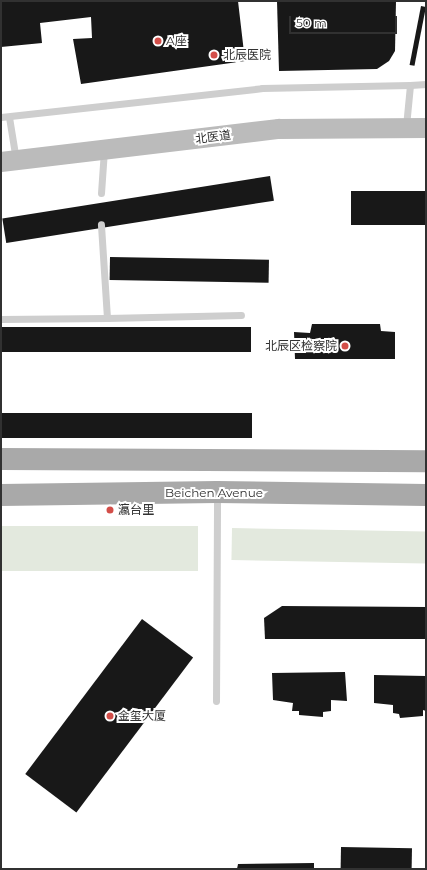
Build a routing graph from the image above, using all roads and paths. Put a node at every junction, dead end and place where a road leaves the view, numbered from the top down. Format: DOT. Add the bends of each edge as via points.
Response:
graph roads {
  1 [pos="426,84"];
  2 [pos="410,85"];
  3 [pos="5,117"];
  4 [pos="406,128"];
  5 [pos="426,128"];
  6 [pos="104,150"];
  7 [pos="8,161"];
  8 [pos="101,193"];
  9 [pos="101,224"];
  10 [pos="241,316"];
  11 [pos="107,318"];
  12 [pos="1,319"];
  13 [pos="1,459"];
  14 [pos="426,461"];
  15 [pos="217,492"];
  16 [pos="1,495"];
  17 [pos="426,495"];
  18 [pos="216,701"];
  1 -- 2 [label="lane"];
  2 -- 3 [label="lane" via="262,88"];
  2 -- 4 [label="lane"];
  3 -- 7 [label="lane"];
  4 -- 5 [label="street, 北医道"];
  4 -- 6 [label="street, 北医道" via="279,129"];
  6 -- 7 [label="street, 北医道"];
  6 -- 8 [label="lane"];
  9 -- 11 [label="lane"];
  10 -- 11 [label="lane"];
  11 -- 12 [label="lane"];
  13 -- 14 [label="main road"];
  15 -- 16 [label="main road, Beichen Avenue"];
  15 -- 17 [label="main road, Beichen Avenue"];
  15 -- 18 [label="lane"];
}
